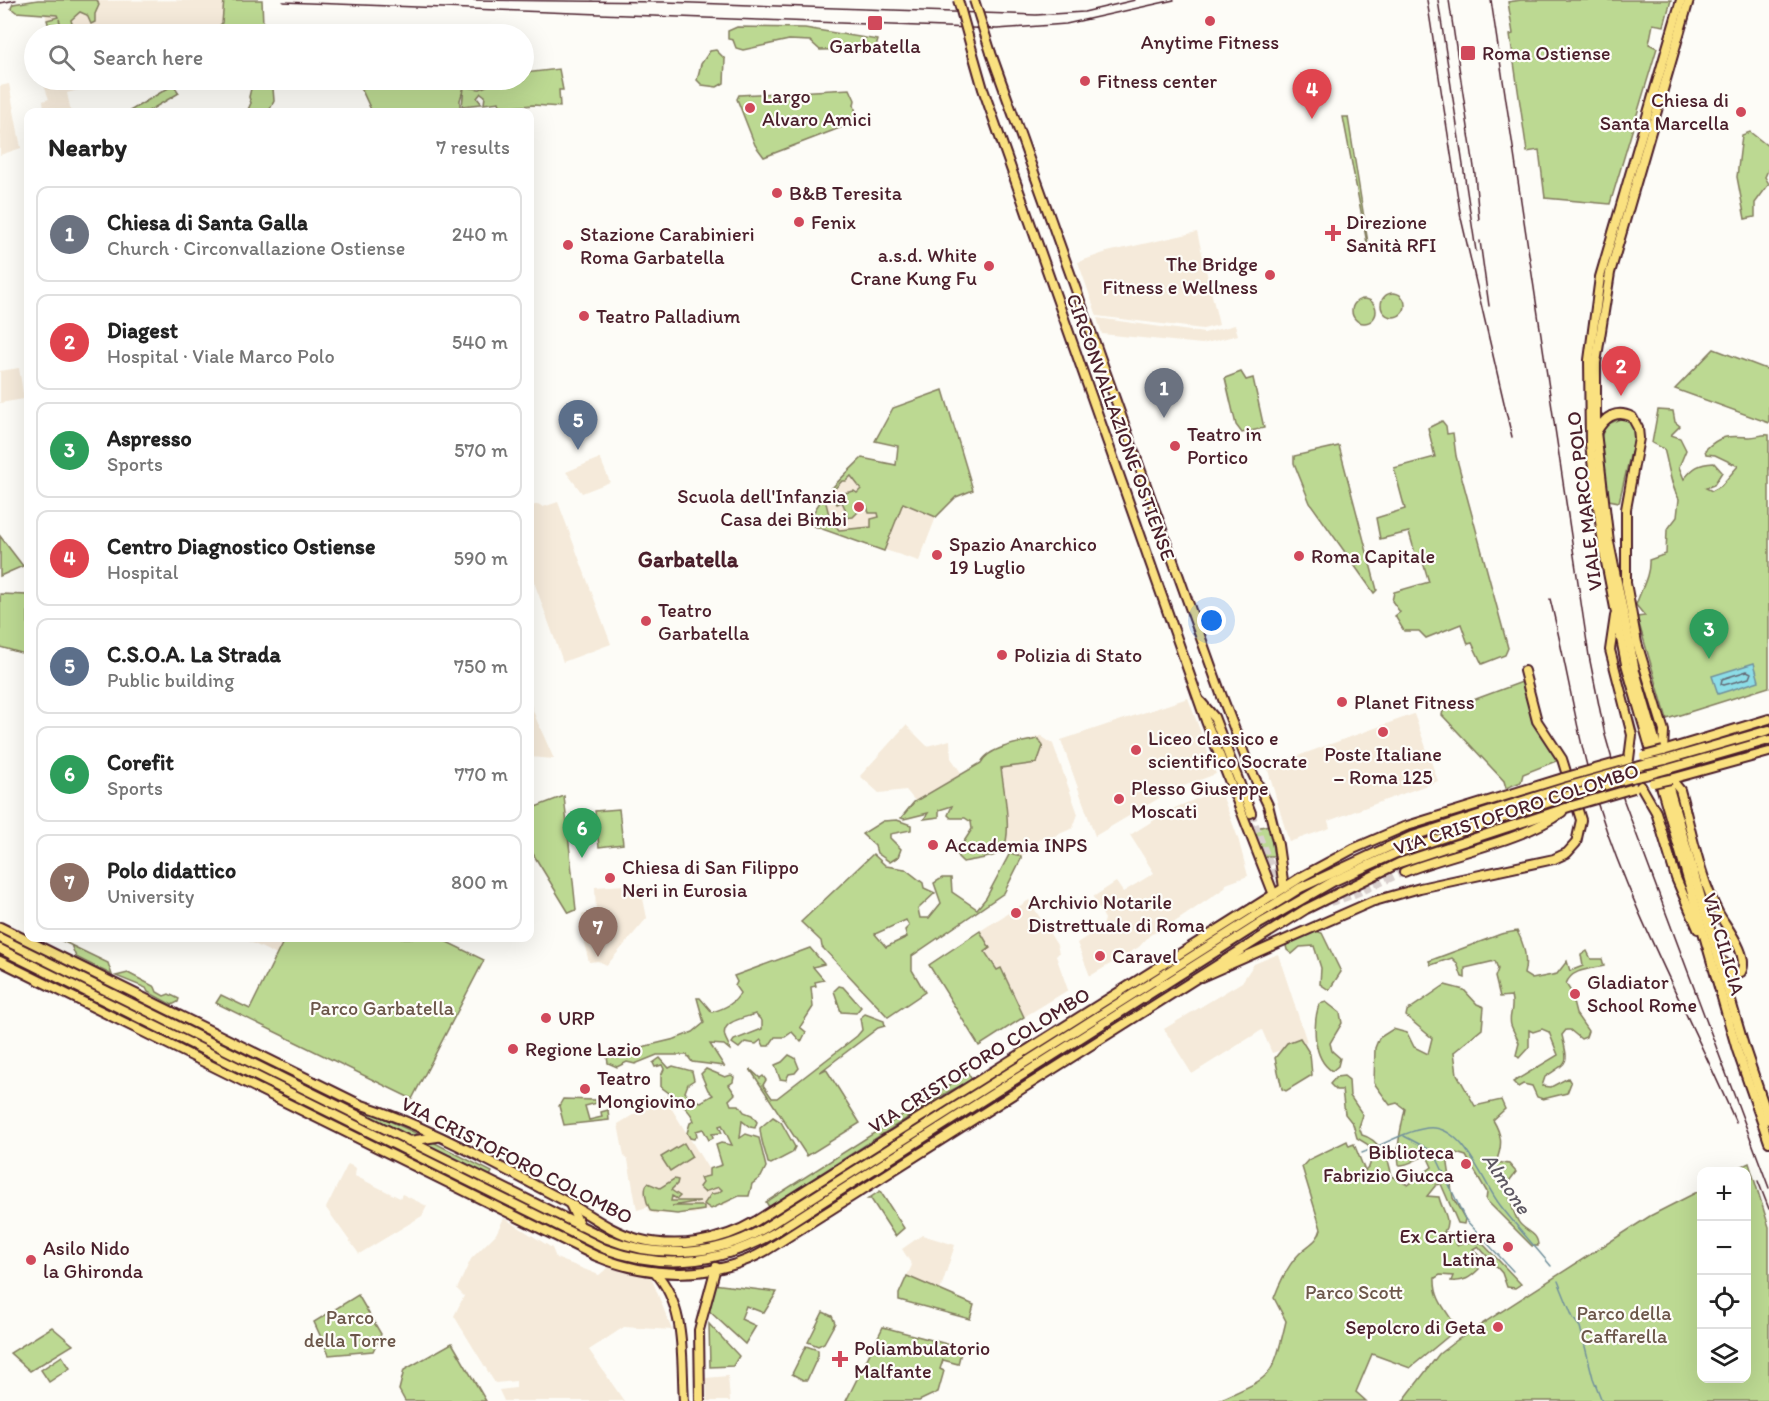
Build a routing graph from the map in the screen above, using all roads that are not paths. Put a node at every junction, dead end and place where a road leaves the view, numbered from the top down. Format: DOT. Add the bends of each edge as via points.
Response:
graph roads {
  1 [pos="958,0"];
  2 [pos="974,0"];
  3 [pos="1681,0"];
  4 [pos="1689,0"];
  5 [pos="1596,432"];
  6 [pos="1615,615"];
  7 [pos="1524,671"];
  8 [pos="1201,702"];
  9 [pos="1769,718"];
  10 [pos="1769,730"];
  11 [pos="1728,731"];
  12 [pos="1751,735"];
  13 [pos="1767,742"];
  14 [pos="1754,745"];
  15 [pos="1663,751"];
  16 [pos="1769,752"];
  17 [pos="1628,760"];
  18 [pos="1737,760"];
  19 [pos="1648,764"];
  20 [pos="1666,785"];
  21 [pos="1637,787"];
  22 [pos="1514,794"];
  23 [pos="1570,807"];
  24 [pos="1498,809"];
  25 [pos="1251,813"];
  26 [pos="1441,815"];
  27 [pos="1499,819"];
  28 [pos="1524,822"];
  29 [pos="1422,833"];
  30 [pos="1371,841"];
  31 [pos="1390,845"];
  32 [pos="1394,854"];
  33 [pos="1382,870"];
  34 [pos="1404,872"];
  35 [pos="1303,876"];
  36 [pos="1284,886"];
  37 [pos="1304,886"];
  38 [pos="1273,893"];
  39 [pos="1309,894"];
  40 [pos="1332,895"];
  41 [pos="1284,897"];
  42 [pos="1276,902"];
  43 [pos="1702,904"];
  44 [pos="1284,909"];
  45 [pos="1282,922"];
  46 [pos="0,927"];
  47 [pos="0,938"];
  48 [pos="24,939"];
  49 [pos="30,942"];
  50 [pos="1191,945"];
  51 [pos="0,949"];
  52 [pos="1709,954"];
  53 [pos="21,960"];
  54 [pos="0,961"];
  55 [pos="69,961"];
  56 [pos="1181,963"];
  57 [pos="1206,970"];
  58 [pos="1184,973"];
  59 [pos="72,975"];
  60 [pos="33,977"];
  61 [pos="1191,980"];
  62 [pos="148,1000"];
  63 [pos="126,1001"];
  64 [pos="1090,1022"];
  65 [pos="1066,1024"];
  66 [pos="1094,1030"];
  67 [pos="1081,1051"];
  68 [pos="296,1073"];
  69 [pos="309,1092"];
  70 [pos="325,1110"];
  71 [pos="917,1119"];
  72 [pos="1769,1120"];
  73 [pos="340,1129"];
  74 [pos="374,1134"];
  75 [pos="437,1137"];
  76 [pos="904,1139"];
  77 [pos="1768,1139"];
  78 [pos="409,1141"];
  79 [pos="936,1143"];
  80 [pos="905,1151"];
  81 [pos="387,1152"];
  82 [pos="813,1198"];
  83 [pos="788,1202"];
  84 [pos="570,1204"];
  85 [pos="819,1205"];
  86 [pos="580,1226"];
  87 [pos="805,1226"];
  88 [pos="573,1233"];
  89 [pos="551,1234"];
  90 [pos="706,1241"];
  91 [pos="605,1249"];
  92 [pos="715,1254"];
  93 [pos="624,1266"];
  94 [pos="715,1270"];
  95 [pos="655,1272"];
  96 [pos="684,1401"];
  97 [pos="700,1401"];
  1 -- 8 [label="main road, CIRCONVALLAZIONE OSTIENSE, bridge" via="983,89"];
  2 -- 36 [label="main road, CIRCONVALLAZIONE OSTIENSE, bridge" via="997,73 1250,768 1269,808"];
  3 -- 6 [label="main road, VIALE MARCO POLO" via="1610,238 1591,336 1590,445"];
  4 -- 5 [label="main road, VIALE MARCO POLO" via="1607,286 1597,357"];
  5 -- 15 [label="main road" via="1613,414 1630,416 1639,431 1626,509 1624,564 1630,611 1664,731"];
  5 -- 20 [label="main road, VIALE MARCO POLO" via="1623,620"];
  6 -- 17 [label="main road" via="1610,650 1632,735"];
  6 -- 20 [label="main road, VIALE MARCO POLO"];
  7 -- 61 [label="main road" via="1537,720 1562,759 1580,815 1580,836 1567,853 1375,900"];
  8 -- 25 [label="main road" via="1213,715"];
  8 -- 38 [label="main road, CIRCONVALLAZIONE OSTIENSE" via="1226,777"];
  9 -- 11 [label="main road, VIA CRISTOFORO COLOMBO"];
  10 -- 12 [label="main road, VIA CRISTOFORO COLOMBO"];
  11 -- 12 [label="main road"];
  11 -- 15 [label="main road, VIA CRISTOFORO COLOMBO"];
  12 -- 19 [label="main road, VIA CRISTOFORO COLOMBO, bridge"];
  13 -- 14 [label="main road, VIA CRISTOFORO COLOMBO"];
  14 -- 18 [label="main road"];
  14 -- 27 [label="main road, VIA CRISTOFORO COLOMBO, bridge"];
  15 -- 17 [label="main road, VIA CRISTOFORO COLOMBO, bridge"];
  15 -- 19 [label="main road, bridge"];
  16 -- 18 [label="main road, VIA CRISTOFORO COLOMBO"];
  17 -- 22 [label="main road, VIA CRISTOFORO COLOMBO, bridge"];
  18 -- 20 [label="main road, VIA CRISTOFORO COLOMBO"];
  19 -- 24 [label="main road, VIA CRISTOFORO COLOMBO, bridge"];
  20 -- 21 [label="main road, VIA CRISTOFORO COLOMBO, bridge"];
  20 -- 43 [label="main road, VIA CILICIA"];
  20 -- 43 [label="main road" via="1680,790 1712,900 1743,957 1743,968 1737,975 1727,970"];
  20 -- 52 [label="main road, VIA CILICIA"];
  21 -- 23 [label="main road, VIA CRISTOFORO COLOMBO, bridge"];
  21 -- 52 [label="main road" via="1656,812 1678,882"];
  22 -- 24 [label="main road"];
  22 -- 26 [label="main road, VIA CRISTOFORO COLOMBO"];
  23 -- 28 [label="main road, VIA CRISTOFORO COLOMBO"];
  23 -- 34 [label="main road" via="1528,830"];
  24 -- 29 [label="main road, VIA CRISTOFORO COLOMBO"];
  26 -- 29 [label="main road"];
  26 -- 30 [label="main road, VIA CRISTOFORO COLOMBO"];
  27 -- 28 [label="main road"];
  27 -- 32 [label="main road, VIA CRISTOFORO COLOMBO"];
  28 -- 33 [label="main road, VIA CRISTOFORO COLOMBO"];
  29 -- 31 [label="main road, VIA CRISTOFORO COLOMBO"];
  30 -- 31 [label="main road"];
  30 -- 35 [label="main road, VIA CRISTOFORO COLOMBO"];
  31 -- 37 [label="main road, VIA CRISTOFORO COLOMBO"];
  32 -- 33 [label="main road"];
  32 -- 39 [label="main road, VIA CRISTOFORO COLOMBO"];
  33 -- 40 [label="main road, VIA CRISTOFORO COLOMBO"];
  35 -- 36 [label="main road, VIA CRISTOFORO COLOMBO"];
  35 -- 37 [label="main road"];
  36 -- 38 [label="main road, VIA CRISTOFORO COLOMBO"];
  36 -- 41 [label="main road"];
  37 -- 39 [label="main road"];
  37 -- 41 [label="main road, VIA CRISTOFORO COLOMBO"];
  38 -- 42 [label="main road, CIRCONVALLAZIONE OSTIENSE"];
  38 -- 50 [label="main road, VIA CRISTOFORO COLOMBO"];
  39 -- 40 [label="main road"];
  39 -- 44 [label="main road, VIA CRISTOFORO COLOMBO"];
  40 -- 45 [label="main road, VIA CRISTOFORO COLOMBO"];
  41 -- 42 [label="main road, VIA CRISTOFORO COLOMBO"];
  41 -- 44 [label="main road"];
  42 -- 56 [label="main road, VIA CRISTOFORO COLOMBO"];
  43 -- 72 [label="main road, VIA CILICIA"];
  44 -- 45 [label="main road"];
  44 -- 58 [label="main road, VIA CRISTOFORO COLOMBO"];
  45 -- 57 [label="main road, VIA CRISTOFORO COLOMBO"];
  46 -- 48 [label="main road, VIA CRISTOFORO COLOMBO"];
  47 -- 59 [label="main road, VIA CRISTOFORO COLOMBO"];
  49 -- 55 [label="main road, VIA CRISTOFORO COLOMBO"];
  50 -- 56 [label="main road"];
  50 -- 65 [label="main road, VIA CRISTOFORO COLOMBO"];
  51 -- 53 [label="main road, VIA CRISTOFORO COLOMBO"];
  52 -- 77 [label="main road, VIA CILICIA"];
  53 -- 60 [label="main road"];
  53 -- 70 [label="main road, VIA CRISTOFORO COLOMBO"];
  54 -- 60 [label="main road, VIA CRISTOFORO COLOMBO"];
  55 -- 59 [label="main road"];
  55 -- 62 [label="main road, VIA CRISTOFORO COLOMBO"];
  56 -- 64 [label="main road, VIA CRISTOFORO COLOMBO"];
  57 -- 58 [label="main road"];
  57 -- 61 [label="main road, VIA CRISTOFORO COLOMBO"];
  58 -- 66 [label="main road, VIA CRISTOFORO COLOMBO"];
  59 -- 63 [label="main road, VIA CRISTOFORO COLOMBO"];
  60 -- 73 [label="main road, VIA CRISTOFORO COLOMBO"];
  61 -- 67 [label="main road, VIA CRISTOFORO COLOMBO"];
  62 -- 63 [label="main road"];
  62 -- 68 [label="main road, VIA CRISTOFORO COLOMBO"];
  63 -- 69 [label="main road, VIA CRISTOFORO COLOMBO"];
  64 -- 65 [label="main road"];
  64 -- 76 [label="main road, VIA CRISTOFORO COLOMBO"];
  65 -- 71 [label="main road, VIA CRISTOFORO COLOMBO"];
  66 -- 67 [label="main road"];
  66 -- 80 [label="main road, VIA CRISTOFORO COLOMBO"];
  67 -- 79 [label="main road, VIA CRISTOFORO COLOMBO"];
  68 -- 69 [label="main road"];
  68 -- 75 [label="main road, VIA CRISTOFORO COLOMBO"];
  69 -- 78 [label="main road, VIA CRISTOFORO COLOMBO"];
  70 -- 73 [label="main road"];
  70 -- 74 [label="main road, VIA CRISTOFORO COLOMBO"];
  71 -- 76 [label="main road"];
  71 -- 83 [label="main road, VIA CRISTOFORO COLOMBO"];
  73 -- 81 [label="main road, VIA CRISTOFORO COLOMBO"];
  74 -- 81 [label="main road"];
  74 -- 88 [label="main road, VIA CRISTOFORO COLOMBO"];
  75 -- 78 [label="main road"];
  75 -- 84 [label="main road, VIA CRISTOFORO COLOMBO"];
  76 -- 82 [label="main road, VIA CRISTOFORO COLOMBO"];
  78 -- 86 [label="main road, VIA CRISTOFORO COLOMBO"];
  79 -- 80 [label="main road"];
  79 -- 87 [label="main road, VIA CRISTOFORO COLOMBO"];
  80 -- 85 [label="main road, VIA CRISTOFORO COLOMBO"];
  81 -- 89 [label="main road, VIA CRISTOFORO COLOMBO"];
  82 -- 83 [label="main road"];
  82 -- 92 [label="main road, VIA CRISTOFORO COLOMBO"];
  83 -- 90 [label="main road, VIA CRISTOFORO COLOMBO" via="741,1229"];
  84 -- 86 [label="main road"];
  84 -- 90 [label="main road, VIA CRISTOFORO COLOMBO" via="617,1232 639,1239"];
  85 -- 87 [label="main road"];
  85 -- 92 [label="main road, VIA CRISTOFORO COLOMBO" via="762,1240"];
  86 -- 92 [label="main road, VIA CRISTOFORO COLOMBO" via="641,1249"];
  87 -- 94 [label="main road, VIA CRISTOFORO COLOMBO" via="754,1258"];
  88 -- 89 [label="main road"];
  88 -- 91 [label="main road, VIA CRISTOFORO COLOMBO"];
  89 -- 93 [label="main road, VIA CRISTOFORO COLOMBO"];
  90 -- 92 [label="main road"];
  91 -- 92 [label="main road, VIA CRISTOFORO COLOMBO" via="656,1262 686,1262"];
  91 -- 93 [label="main road"];
  92 -- 94 [label="main road"];
  93 -- 95 [label="main road, VIA CRISTOFORO COLOMBO"];
  94 -- 95 [label="main road, VIA CRISTOFORO COLOMBO"];
  94 -- 97 [label="main road" via="698,1335"];
  95 -- 96 [label="main road" via="669,1292 678,1317"];
}
